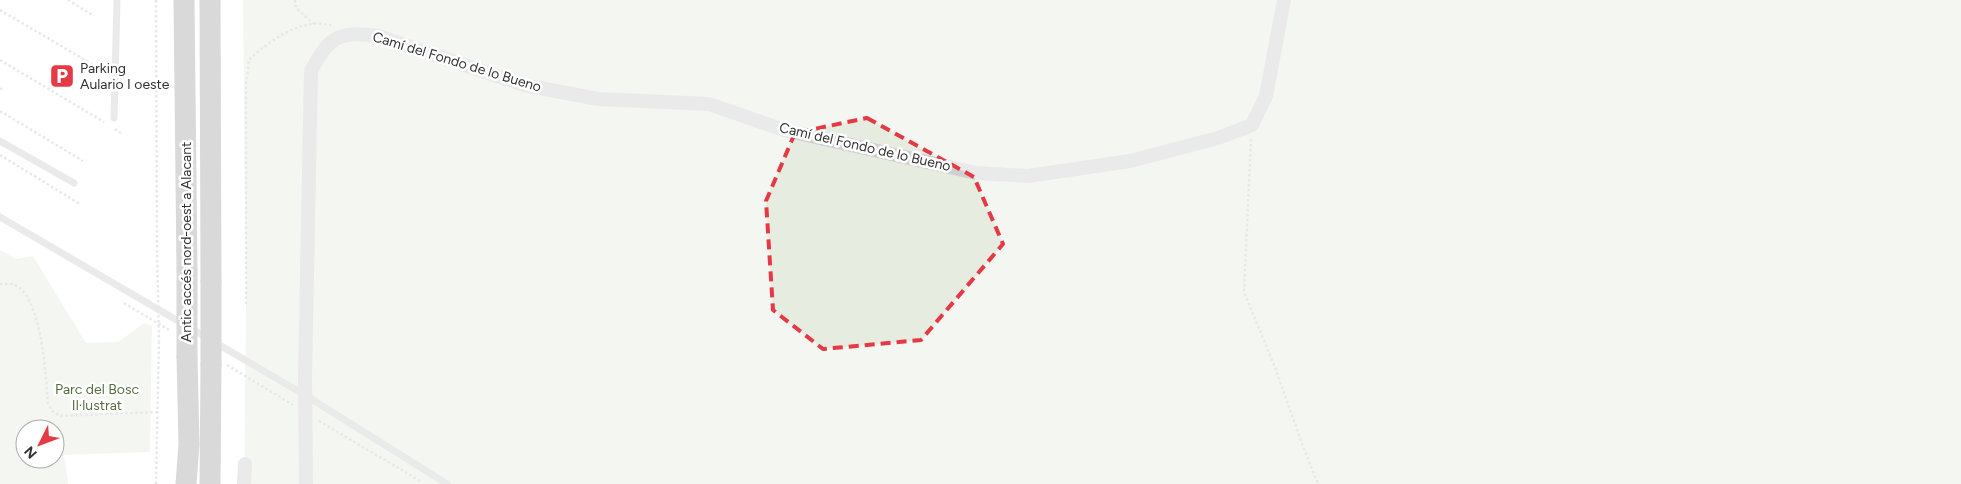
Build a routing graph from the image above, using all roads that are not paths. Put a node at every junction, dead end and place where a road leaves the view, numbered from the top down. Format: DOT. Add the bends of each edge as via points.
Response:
graph roads {
  1 [pos="117,0"];
  2 [pos="184,0"];
  3 [pos="210,0"];
  4 [pos="1284,0"];
  5 [pos="114,118"];
  6 [pos="0,141"];
  7 [pos="74,183"];
  8 [pos="0,217"];
  9 [pos="305,395"];
  10 [pos="244,464"];
  11 [pos="186,484"];
  12 [pos="210,484"];
  13 [pos="244,484"];
  14 [pos="306,484"];
  15 [pos="447,484"];
  1 -- 5 [label="lane"];
  2 -- 11 [label="main road, Antic accés nord-oest a Alacant, bridge"];
  3 -- 12 [label="main road, Antic accés nord-oest a Alacant, bridge" via="211,281 218,364"];
  4 -- 9 [label="street, Camí del Fondo de lo Bueno" via="1266,96 1252,125 1218,138 1130,161 1028,176 976,173 784,130 709,104 598,99 524,85 378,36 342,35 332,40 311,71"];
  6 -- 7 [label="lane"];
  8 -- 9 [label="lane"];
  9 -- 14 [label="street"];
  9 -- 15 [label="lane"];
  10 -- 13 [label="street"];
}
